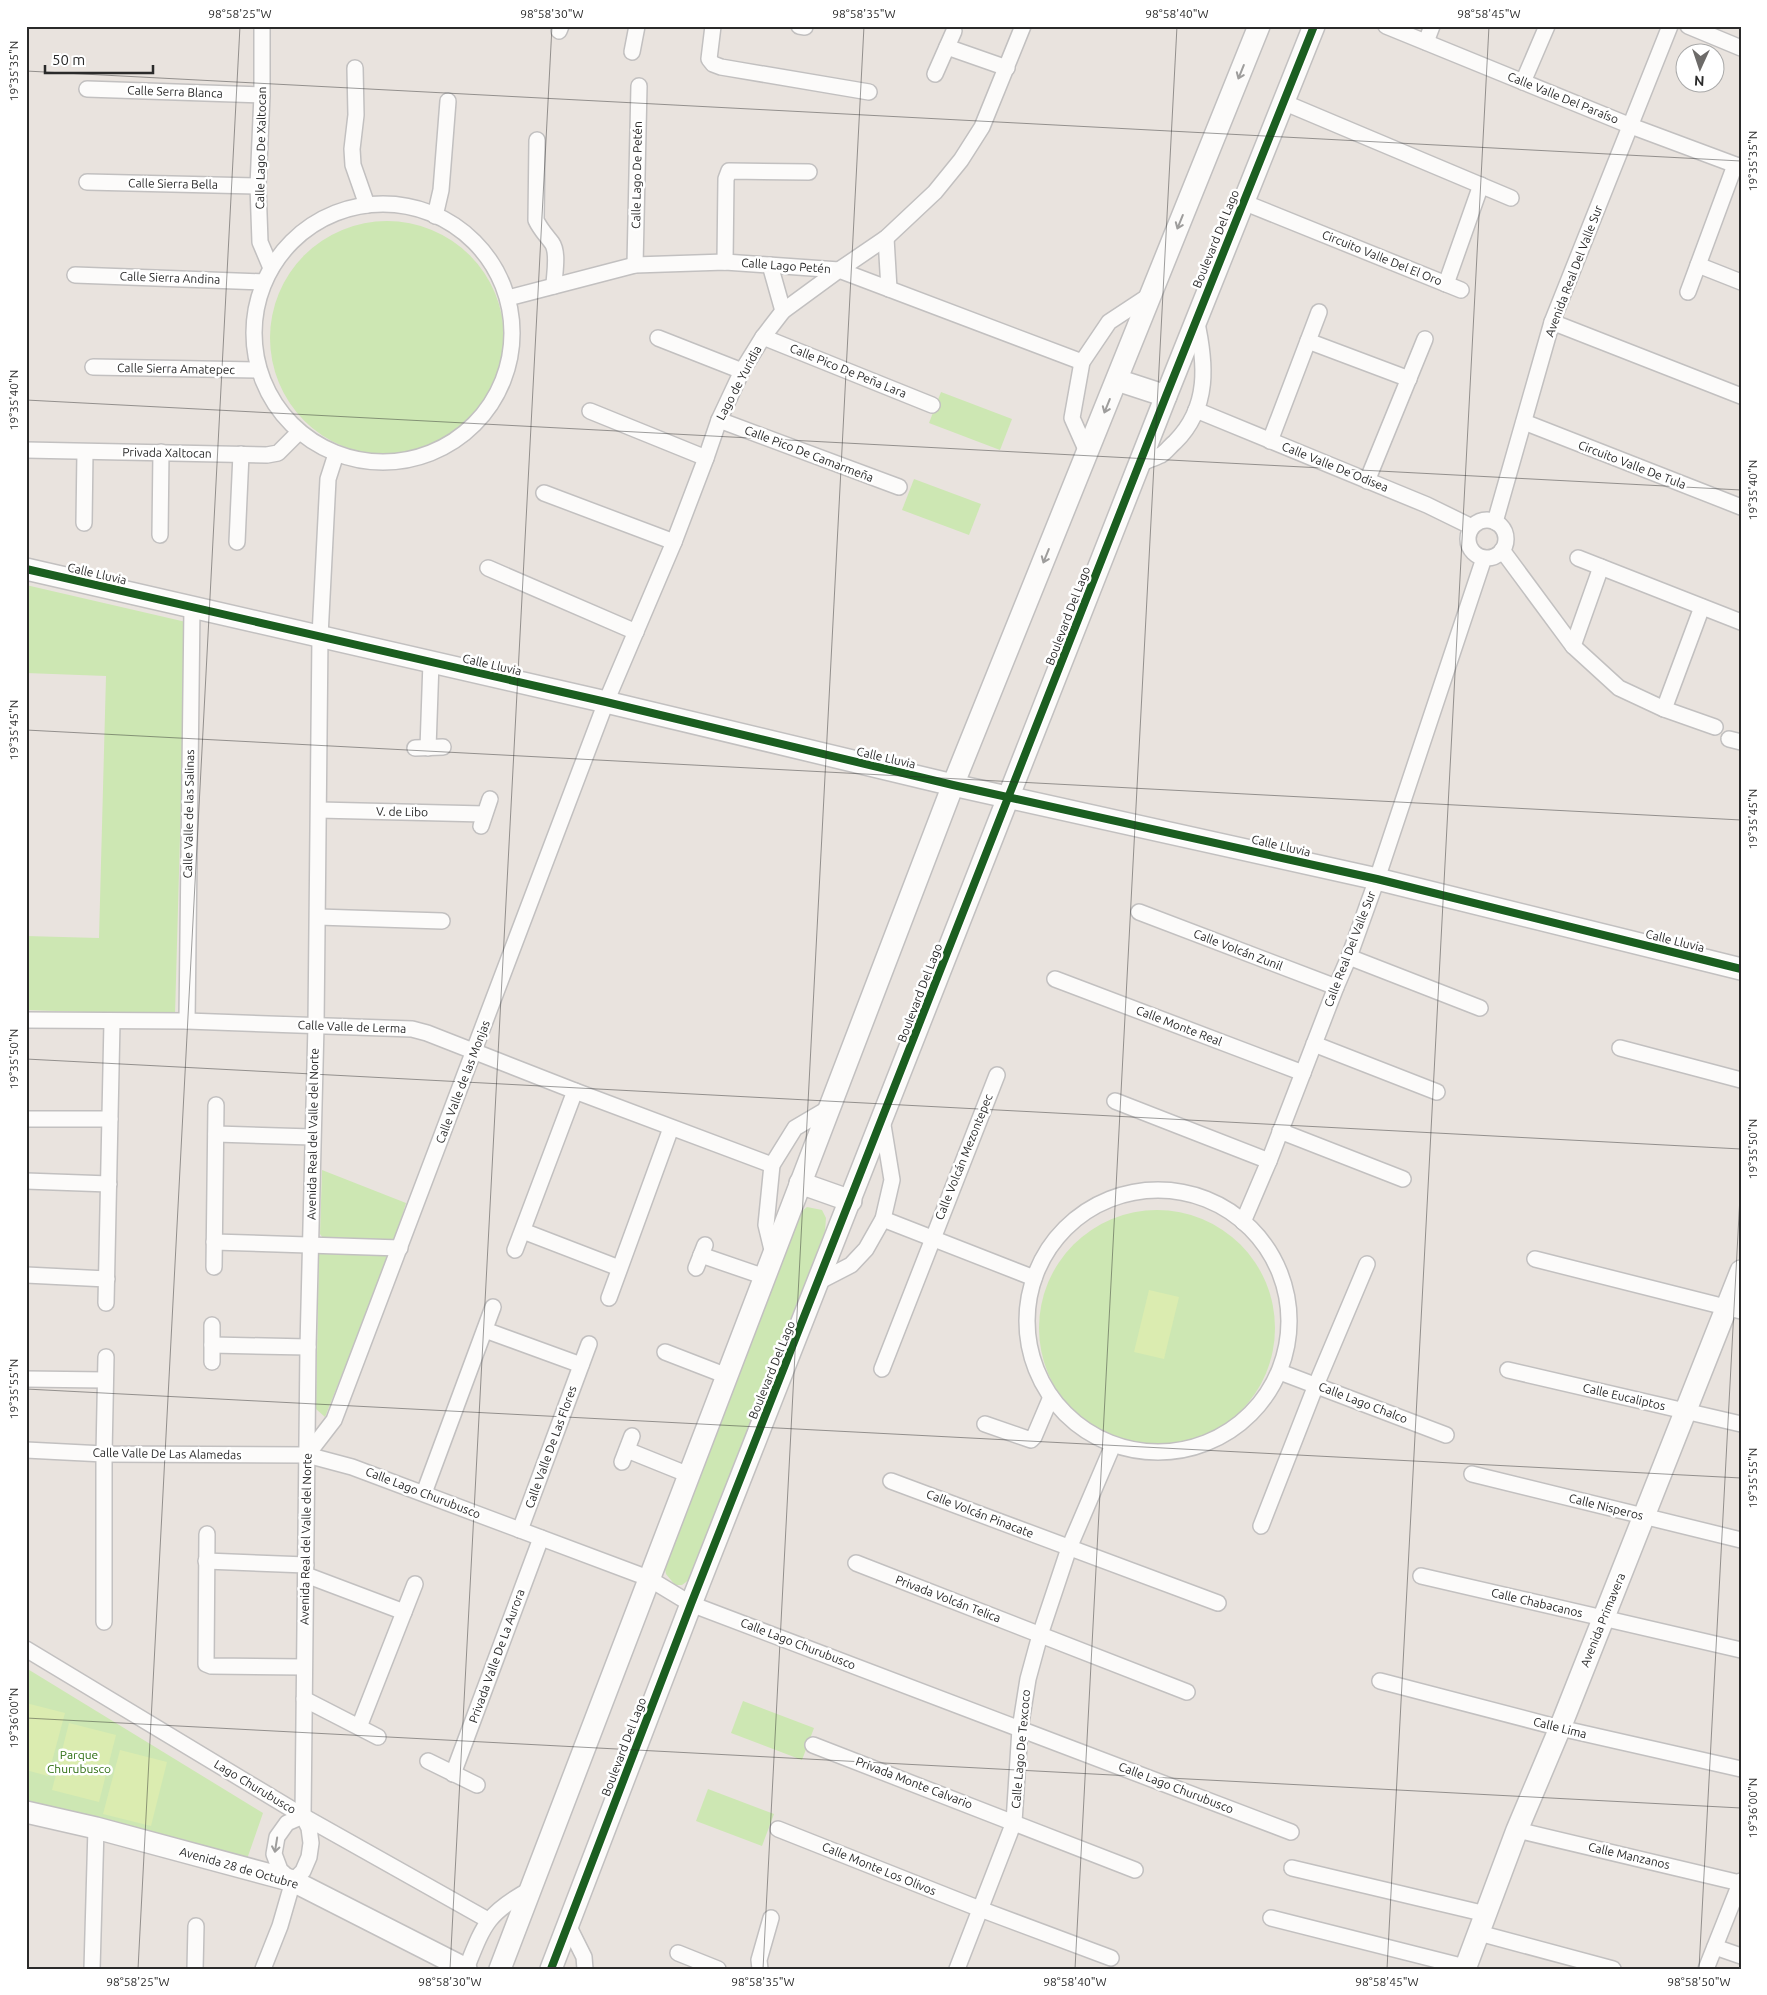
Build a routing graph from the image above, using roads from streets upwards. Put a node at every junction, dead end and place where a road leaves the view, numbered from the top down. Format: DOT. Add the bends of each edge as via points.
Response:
graph roads {
  1 [pos="262,26"];
  2 [pos="637,26"];
  3 [pos="713,26"];
  4 [pos="799,26"];
  5 [pos="1023,26"];
  6 [pos="1259,26"];
  7 [pos="1314,26"];
  8 [pos="1386,26"];
  9 [pos="1432,26"];
  10 [pos="1547,26"];
  11 [pos="1670,26"];
  12 [pos="1688,26"];
  13 [pos="805,27"];
  14 [pos="954,31"];
  15 [pos="1426,42"];
  16 [pos="947,47"];
  17 [pos="1741,48"];
  18 [pos="632,52"];
  19 [pos="355,68"];
  20 [pos="1007,68"];
  21 [pos="935,74"];
  22 [pos="1523,82"];
  23 [pos="639,86"];
  24 [pos="87,89"];
  25 [pos="869,92"];
  26 [pos="262,95"];
  27 [pos="448,101"];
  28 [pos="1283,102"];
  29 [pos="1630,126"];
  30 [pos="537,140"];
  31 [pos="1738,166"];
  32 [pos="809,172"];
  33 [pos="88,182"];
  34 [pos="1481,185"];
  35 [pos="258,186"];
  36 [pos="1511,198"];
  37 [pos="1242,202"];
  38 [pos="367,206"];
  39 [pos="436,216"];
  40 [pos="886,238"];
  41 [pos="725,262"];
  42 [pos="634,264"];
  43 [pos="1698,264"];
  44 [pos="770,265"];
  45 [pos="839,270"];
  46 [pos="75,275"];
  47 [pos="268,275"];
  48 [pos="1741,282"];
  49 [pos="1446,284"];
  50 [pos="554,286"];
  51 [pos="889,289"];
  52 [pos="1461,290"];
  53 [pos="1688,292"];
  54 [pos="1150,295"];
  55 [pos="508,298"];
  56 [pos="783,311"];
  57 [pos="1319,312"];
  58 [pos="1196,319"];
  59 [pos="1552,322"];
  60 [pos="763,337"];
  61 [pos="658,338"];
  62 [pos="1425,339"];
  63 [pos="1308,341"];
  64 [pos="1082,362"];
  65 [pos="94,367"];
  66 [pos="258,370"];
  67 [pos="742,372"];
  68 [pos="1409,379"];
  69 [pos="1117,380"];
  70 [pos="1166,396"];
  71 [pos="1741,396"];
  72 [pos="932,405"];
  73 [pos="1196,410"];
  74 [pos="590,411"];
  75 [pos="719,420"];
  76 [pos="1524,422"];
  77 [pos="299,432"];
  78 [pos="1270,441"];
  79 [pos="26,450"];
  80 [pos="85,452"];
  81 [pos="161,452"];
  82 [pos="241,454"];
  83 [pos="336,454"];
  84 [pos="1088,454"];
  85 [pos="706,458"];
  86 [pos="1139,464"];
  87 [pos="1367,481"];
  88 [pos="899,487"];
  89 [pos="544,494"];
  90 [pos="1741,507"];
  91 [pos="1495,522"];
  92 [pos="84,523"];
  93 [pos="1472,527"];
  94 [pos="160,536"];
  95 [pos="237,542"];
  96 [pos="674,542"];
  97 [pos="1502,550"];
  98 [pos="1484,558"];
  99 [pos="1578,558"];
  100 [pos="1601,567"];
  101 [pos="488,568"];
  102 [pos="26,569"];
  103 [pos="1702,606"];
  104 [pos="192,607"];
  105 [pos="1741,622"];
  106 [pos="636,632"];
  107 [pos="320,636"];
  108 [pos="1573,646"];
  109 [pos="431,662"];
  110 [pos="606,702"];
  111 [pos="1664,709"];
  112 [pos="1716,727"];
  113 [pos="443,747"];
  114 [pos="953,785"];
  115 [pos="1009,796"];
  116 [pos="490,799"];
  117 [pos="319,810"];
  118 [pos="1377,879"];
  119 [pos="1140,912"];
  120 [pos="318,917"];
  121 [pos="442,921"];
  122 [pos="1349,957"];
  123 [pos="1741,969"];
  124 [pos="1056,979"];
  125 [pos="1336,987"];
  126 [pos="1480,1008"];
  127 [pos="26,1020"];
  128 [pos="112,1022"];
  129 [pos="187,1022"];
  130 [pos="316,1025"];
  131 [pos="1314,1044"];
  132 [pos="1620,1048"];
  133 [pos="474,1052"];
  134 [pos="1302,1073"];
  135 [pos="997,1075"];
  136 [pos="1741,1080"];
  137 [pos="575,1091"];
  138 [pos="1437,1092"];
  139 [pos="1115,1101"];
  140 [pos="216,1105"];
  141 [pos="829,1108"];
  142 [pos="882,1118"];
  143 [pos="26,1119"];
  144 [pos="110,1119"];
  145 [pos="671,1128"];
  146 [pos="1280,1131"];
  147 [pos="216,1134"];
  148 [pos="312,1137"];
  149 [pos="1269,1161"];
  150 [pos="772,1165"];
  151 [pos="1403,1179"];
  152 [pos="26,1181"];
  153 [pos="800,1183"];
  154 [pos="109,1184"];
  155 [pos="851,1200"];
  156 [pos="883,1219"];
  157 [pos="1243,1222"];
  158 [pos="522,1231"];
  159 [pos="932,1238"];
  160 [pos="214,1242"];
  161 [pos="310,1245"];
  162 [pos="400,1248"];
  163 [pos="516,1250"];
  164 [pos="773,1254"];
  165 [pos="700,1256"];
  166 [pos="1535,1259"];
  167 [pos="1367,1264"];
  168 [pos="214,1267"];
  169 [pos="619,1268"];
  170 [pos="1741,1271"];
  171 [pos="26,1275"];
  172 [pos="765,1277"];
  173 [pos="1034,1278"];
  174 [pos="107,1279"];
  175 [pos="820,1281"];
  176 [pos="609,1298"];
  177 [pos="106,1303"];
  178 [pos="493,1306"];
  179 [pos="1734,1310"];
  180 [pos="212,1324"];
  181 [pos="485,1330"];
  182 [pos="589,1344"];
  183 [pos="212,1345"];
  184 [pos="308,1347"];
  185 [pos="665,1352"];
  186 [pos="106,1357"];
  187 [pos="212,1362"];
  188 [pos="581,1365"];
  189 [pos="882,1369"];
  190 [pos="1508,1370"];
  191 [pos="1280,1372"];
  192 [pos="727,1376"];
  193 [pos="26,1379"];
  194 [pos="104,1380"];
  195 [pos="1316,1385"];
  196 [pos="1051,1397"];
  197 [pos="1685,1412"];
  198 [pos="985,1424"];
  199 [pos="1741,1424"];
  200 [pos="1446,1435"];
  201 [pos="1113,1444"];
  202 [pos="26,1450"];
  203 [pos="627,1450"];
  204 [pos="104,1454"];
  205 [pos="307,1455"];
  206 [pos="689,1474"];
  207 [pos="1472,1474"];
  208 [pos="891,1481"];
  209 [pos="424,1493"];
  210 [pos="1645,1517"];
  211 [pos="1261,1526"];
  212 [pos="520,1530"];
  213 [pos="207,1534"];
  214 [pos="541,1538"];
  215 [pos="1741,1540"];
  216 [pos="1069,1548"];
  217 [pos="206,1561"];
  218 [pos="856,1564"];
  219 [pos="306,1570"];
  220 [pos="1421,1576"];
  221 [pos="648,1578"];
  222 [pos="415,1584"];
  223 [pos="1218,1603"];
  224 [pos="691,1604"];
  225 [pos="404,1612"];
  226 [pos="1603,1618"];
  227 [pos="104,1622"];
  228 [pos="1040,1634"];
  229 [pos="26,1649"];
  230 [pos="1741,1650"];
  231 [pos="304,1667"];
  232 [pos="1380,1681"];
  233 [pos="1187,1692"];
  234 [pos="304,1699"];
  235 [pos="359,1727"];
  236 [pos="1560,1728"];
  237 [pos="1020,1729"];
  238 [pos="378,1737"];
  239 [pos="813,1745"];
  240 [pos="428,1761"];
  241 [pos="1741,1769"];
  242 [pos="453,1774"];
  243 [pos="477,1785"];
  244 [pos="26,1812"];
  245 [pos="303,1816"];
  246 [pos="1014,1822"];
  247 [pos="96,1828"];
  248 [pos="778,1829"];
  249 [pos="1517,1830"];
  250 [pos="1291,1832"];
  251 [pos="1292,1868"];
  252 [pos="1135,1870"];
  253 [pos="293,1882"];
  254 [pos="1740,1882"];
  255 [pos="530,1889"];
  256 [pos="980,1909"];
  257 [pos="771,1918"];
  258 [pos="1271,1918"];
  259 [pos="488,1920"];
  260 [pos="1482,1924"];
  261 [pos="568,1925"];
  262 [pos="196,1926"];
  263 [pos="1715,1948"];
  264 [pos="678,1953"];
  265 [pos="1741,1956"];
  266 [pos="1111,1958"];
  267 [pos="1465,1968"];
  268 [pos="92,1969"];
  269 [pos="194,1969"];
  270 [pos="263,1969"];
  271 [pos="466,1969"];
  272 [pos="500,1969"];
  273 [pos="551,1969"];
  274 [pos="585,1969"];
  275 [pos="718,1969"];
  276 [pos="760,1969"];
  277 [pos="957,1969"];
  278 [pos="1613,1969"];
  279 [pos="1706,1969"];
  1 -- 26 [label="street, Calle Lago De Xaltocan"];
  2 -- 18 [label="street"];
  3 -- 25 [label="street" via="709,59 713,64"];
  4 -- 13 [label="street"];
  5 -- 20 [label="street, Lago de Yuridia"];
  6 -- 54 [label="street, one-way"];
  7 -- 28 [label="street, Boulevard Del Lago"];
  8 -- 15 [label="street, Calle Valle Del Paraíso"];
  9 -- 15 [label="street"];
  10 -- 22 [label="street"];
  11 -- 29 [label="street, Avenida Real Del Valle Sur"];
  12 -- 17 [label="street"];
  14 -- 16 [label="street"];
  15 -- 22 [label="street, Calle Valle Del Paraíso"];
  16 -- 20 [label="street"];
  16 -- 21 [label="street"];
  19 -- 38 [label="street" via="353,165"];
  20 -- 40 [label="street, Lago de Yuridia" via="982,127 961,160 935,192"];
  22 -- 29 [label="street, Calle Valle Del Paraíso"];
  23 -- 42 [label="street, Calle Lago De Petén"];
  24 -- 26 [label="street, Calle Serra Blanca"];
  26 -- 35 [label="street, Calle Lago De Xaltocan"];
  27 -- 39 [label="street"];
  28 -- 34 [label="street"];
  28 -- 37 [label="street, Boulevard Del Lago"];
  29 -- 31 [label="street, Calle Valle Del Paraíso"];
  29 -- 59 [label="street, Avenida Real Del Valle Sur"];
  30 -- 50 [label="street" via="536,220 553,244"];
  31 -- 43 [label="street"];
  32 -- 41 [label="street" via="729,171"];
  33 -- 35 [label="street, Calle Sierra Bella"];
  34 -- 36 [label="street"];
  34 -- 49 [label="street, Circuito Valle Del El Oro"];
  35 -- 47 [label="street, Calle Lago De Xaltocan" via="260,242"];
  37 -- 49 [label="street, Circuito Valle Del El Oro"];
  37 -- 58 [label="street, Boulevard Del Lago"];
  38 -- 39 [label="street" via="402,206"];
  38 -- 47 [label="street" via="322,220 302,233"];
  39 -- 55 [label="street" via="455,227 483,252 500,277"];
  40 -- 45 [label="street, Lago de Yuridia"];
  40 -- 51 [label="street"];
  41 -- 42 [label="street, Calle Lago Petén"];
  41 -- 44 [label="street, Calle Lago Petén"];
  42 -- 50 [label="street, Calle Lago Petén"];
  43 -- 48 [label="street"];
  43 -- 53 [label="street"];
  44 -- 45 [label="street, Calle Lago Petén"];
  44 -- 56 [label="street"];
  45 -- 51 [label="street, Calle Lago Petén"];
  45 -- 56 [label="street, Lago de Yuridia"];
  46 -- 47 [label="street, Calle Sierra Andina"];
  47 -- 66 [label="street" via="253,326"];
  49 -- 52 [label="street"];
  50 -- 55 [label="street, Calle Lago Petén"];
  51 -- 64 [label="street, Calle Lago Petén"];
  54 -- 64 [label="street" via="1109,322"];
  54 -- 69 [label="street"];
  55 -- 83 [label="street" via="512,330 509,362 499,392 481,418 456,440 428,455 397,462 364,461"];
  56 -- 60 [label="street, Lago de Yuridia"];
  57 -- 63 [label="street"];
  58 -- 70 [label="street, Boulevard Del Lago"];
  58 -- 73 [label="street" via="1201,341 1203,384"];
  59 -- 71 [label="street"];
  59 -- 76 [label="street, Avenida Real Del Valle Sur"];
  60 -- 67 [label="street, Lago de Yuridia"];
  60 -- 72 [label="street, Calle Pico De Peña Lara"];
  61 -- 67 [label="street"];
  62 -- 68 [label="street"];
  63 -- 68 [label="street"];
  63 -- 78 [label="street"];
  64 -- 84 [label="street" via="1072,418"];
  65 -- 66 [label="street, Calle Sierra Amatepec"];
  66 -- 77 [label="street" via="268,393"];
  67 -- 75 [label="street, Lago de Yuridia"];
  68 -- 87 [label="street"];
  69 -- 70 [label="street"];
  69 -- 84 [label="street, one-way"];
  70 -- 86 [label="street, Boulevard Del Lago"];
  73 -- 78 [label="street, Calle Valle De Odisea"];
  73 -- 86 [label="street" via="1187,428 1162,454"];
  74 -- 85 [label="street"];
  75 -- 85 [label="street, Lago de Yuridia"];
  75 -- 88 [label="street, Calle Pico De Camarmeña"];
  76 -- 90 [label="street, Circuito Valle De Tula"];
  76 -- 91 [label="street, Avenida Real Del Valle Sur"];
  77 -- 82 [label="street, Privada Xaltocan" via="278,453"];
  77 -- 83 [label="street"];
  78 -- 87 [label="street, Calle Valle De Odisea"];
  79 -- 80 [label="street, Privada Xaltocan"];
  80 -- 81 [label="street, Privada Xaltocan"];
  80 -- 92 [label="street"];
  81 -- 82 [label="street, Privada Xaltocan"];
  81 -- 94 [label="street"];
  82 -- 95 [label="street"];
  83 -- 107 [label="street, Avenida Real del Valle del Norte" via="328,479"];
  84 -- 114 [label="street, one-way"];
  85 -- 96 [label="street, Lago de Yuridia"];
  86 -- 115 [label="street, Boulevard Del Lago"];
  87 -- 93 [label="street, Calle Valle De Odisea"];
  89 -- 96 [label="street"];
  91 -- 93 [label="street" via="1487,520"];
  91 -- 97 [label="street" via="1505,534"];
  93 -- 98 [label="street" via="1468,536 1469,546 1474,554"];
  96 -- 106 [label="street, Lago de Yuridia"];
  97 -- 98 [label="street" via="1497,555"];
  97 -- 108 [label="street"];
  98 -- 118 [label="street, Calle Real Del Valle Sur"];
  99 -- 100 [label="street"];
  100 -- 103 [label="street"];
  100 -- 108 [label="street"];
  101 -- 106 [label="street"];
  102 -- 104 [label="street, Calle Lluvia"];
  103 -- 105 [label="street"];
  103 -- 111 [label="street"];
  104 -- 107 [label="street, Calle Lluvia"];
  104 -- 129 [label="street, Calle Valle de las Salinas"];
  106 -- 110 [label="street, Lago de Yuridia"];
  107 -- 109 [label="street, Calle Lluvia"];
  107 -- 117 [label="street, Avenida Real del Valle del Norte"];
  108 -- 111 [label="street" via="1619,688"];
  109 -- 110 [label="street, Calle Lluvia"];
  109 -- 113 [label="street" via="421,748"];
  110 -- 114 [label="street, Calle Lluvia"];
  110 -- 133 [label="street, Calle Valle de las Monjas"];
  111 -- 112 [label="street"];
  114 -- 115 [label="street, Calle Lluvia"];
  114 -- 141 [label="street"];
  115 -- 118 [label="street, Calle Lluvia"];
  115 -- 142 [label="street, Boulevard Del Lago"];
  116 -- 117 [label="street, V. de Libo" via="482,820"];
  117 -- 120 [label="street, Avenida Real del Valle del Norte"];
  118 -- 122 [label="street, Calle Real Del Valle Sur"];
  118 -- 123 [label="street, Calle Lluvia"];
  119 -- 125 [label="street, Calle Volcán Zunil"];
  120 -- 121 [label="street"];
  120 -- 130 [label="street, Avenida Real del Valle del Norte"];
  122 -- 125 [label="street, Calle Real Del Valle Sur"];
  122 -- 126 [label="street"];
  124 -- 134 [label="street, Calle Monte Real"];
  125 -- 131 [label="street, Calle Real Del Valle Sur"];
  127 -- 128 [label="street, Calle Valle de Lerma"];
  128 -- 129 [label="street, Calle Valle de Lerma"];
  128 -- 144 [label="street"];
  129 -- 130 [label="street, Calle Valle de Lerma"];
  130 -- 133 [label="street, Calle Valle de Lerma" via="412,1029"];
  130 -- 148 [label="street, Avenida Real del Valle del Norte"];
  131 -- 134 [label="street, Calle Real Del Valle Sur"];
  131 -- 138 [label="street"];
  132 -- 136 [label="street"];
  133 -- 137 [label="street, Calle Valle de Lerma"];
  133 -- 162 [label="street, Calle Valle de las Monjas"];
  134 -- 146 [label="street, Calle Real Del Valle Sur"];
  135 -- 159 [label="street, Calle Volcán Mezontepec"];
  137 -- 145 [label="street, Calle Valle de Lerma"];
  137 -- 158 [label="street"];
  139 -- 149 [label="street"];
  140 -- 147 [label="street"];
  141 -- 150 [label="street" via="795,1128"];
  141 -- 153 [label="street"];
  142 -- 155 [label="street, Boulevard Del Lago"];
  142 -- 156 [label="street" via="892,1180"];
  143 -- 144 [label="street"];
  144 -- 154 [label="street"];
  145 -- 150 [label="street, Calle Valle de Lerma"];
  145 -- 169 [label="street"];
  146 -- 149 [label="street, Calle Real Del Valle Sur"];
  146 -- 151 [label="street"];
  147 -- 148 [label="street"];
  147 -- 160 [label="street"];
  148 -- 161 [label="street, Avenida Real del Valle del Norte"];
  149 -- 157 [label="street, Calle Real Del Valle Sur"];
  150 -- 164 [label="street" via="766,1226"];
  152 -- 154 [label="street"];
  153 -- 155 [label="street"];
  153 -- 164 [label="street"];
  154 -- 174 [label="street"];
  155 -- 175 [label="street, Boulevard Del Lago"];
  156 -- 159 [label="street"];
  156 -- 175 [label="street" via="866,1249 851,1265"];
  157 -- 173 [label="street" via="1216,1204 1186,1194 1155,1191 1123,1195 1094,1207 1068,1226 1048,1250"];
  157 -- 191 [label="street" via="1272,1257 1286,1291 1290,1318 1288,1345"];
  158 -- 163 [label="street"];
  158 -- 169 [label="street"];
  159 -- 173 [label="street"];
  159 -- 189 [label="street, Calle Volcán Mezontepec"];
  160 -- 161 [label="street"];
  160 -- 168 [label="street"];
  161 -- 162 [label="street"];
  161 -- 184 [label="street, Avenida Real del Valle del Norte"];
  162 -- 205 [label="street, Calle Valle de las Monjas" via="334,1420"];
  164 -- 172 [label="street"];
  165 -- 172 [label="street"];
  166 -- 179 [label="street"];
  167 -- 195 [label="street"];
  169 -- 176 [label="street"];
  170 -- 179 [label="street, Avenida Primavera"];
  171 -- 174 [label="street"];
  172 -- 192 [label="street"];
  173 -- 196 [label="street" via="1026,1319 1032,1360"];
  174 -- 177 [label="street"];
  175 -- 224 [label="street, Boulevard Del Lago"];
  178 -- 181 [label="street"];
  179 -- 197 [label="street, Avenida Primavera"];
  180 -- 183 [label="street"];
  181 -- 188 [label="street"];
  181 -- 209 [label="street"];
  182 -- 188 [label="street, Calle Valle De Las Flores"];
  183 -- 184 [label="street"];
  183 -- 187 [label="street"];
  184 -- 205 [label="street, Avenida Real del Valle del Norte"];
  185 -- 192 [label="street"];
  186 -- 194 [label="street"];
  188 -- 212 [label="street, Calle Valle De Las Flores"];
  190 -- 197 [label="street, Calle Eucaliptos"];
  191 -- 195 [label="street, Calle Lago Chalco"];
  191 -- 201 [label="street" via="1263,1400 1240,1424 1211,1441 1179,1451 1145,1452"];
  192 -- 206 [label="street"];
  193 -- 194 [label="street"];
  194 -- 204 [label="street"];
  195 -- 200 [label="street, Calle Lago Chalco"];
  195 -- 211 [label="street"];
  196 -- 198 [label="street" via="1031,1440"];
  196 -- 201 [label="street" via="1078,1425"];
  197 -- 199 [label="street, Calle Eucaliptos"];
  197 -- 210 [label="street, Avenida Primavera"];
  201 -- 216 [label="street, Calle Lago De Texcoco"];
  202 -- 204 [label="street, Calle Valle De Las Alamedas"];
  203 -- 206 [label="street"];
  204 -- 205 [label="street, Calle Valle De Las Alamedas"];
  204 -- 227 [label="street"];
  205 -- 209 [label="street, Calle Lago Churubusco"];
  205 -- 219 [label="street, Avenida Real del Valle del Norte"];
  206 -- 221 [label="street"];
  207 -- 210 [label="street, Calle Nisperos"];
  208 -- 216 [label="street, Calle Volcán Pinacate"];
  209 -- 212 [label="street, Calle Lago Churubusco"];
  210 -- 215 [label="street, Calle Nisperos"];
  210 -- 226 [label="street, Avenida Primavera"];
  212 -- 214 [label="street, Calle Lago Churubusco"];
  213 -- 217 [label="street"];
  214 -- 221 [label="street, Calle Lago Churubusco"];
  214 -- 242 [label="street, Privada Valle De La Aurora"];
  216 -- 223 [label="street, Calle Volcán Pinacate"];
  216 -- 228 [label="street, Calle Lago De Texcoco"];
  217 -- 219 [label="street"];
  217 -- 231 [label="street" via="206,1664"];
  218 -- 228 [label="street, Privada Volcán Telica"];
  219 -- 225 [label="street"];
  219 -- 231 [label="street, Avenida Real del Valle del Norte"];
  220 -- 226 [label="street, Calle Chabacanos"];
  221 -- 224 [label="street, Calle Lago Churubusco"];
  221 -- 255 [label="street"];
  222 -- 225 [label="street"];
  224 -- 237 [label="street, Calle Lago Churubusco"];
  224 -- 261 [label="street, Boulevard Del Lago"];
  225 -- 235 [label="street"];
  226 -- 230 [label="street, Calle Chabacanos"];
  226 -- 236 [label="street, Avenida Primavera"];
  228 -- 233 [label="street, Privada Volcán Telica"];
  228 -- 237 [label="street, Calle Lago De Texcoco"];
  229 -- 245 [label="street, Lago Churubusco"];
  231 -- 234 [label="street, Avenida Real del Valle del Norte"];
  232 -- 236 [label="street, Calle Lima"];
  234 -- 235 [label="street"];
  234 -- 245 [label="street, Avenida Real del Valle del Norte"];
  235 -- 238 [label="street"];
  236 -- 241 [label="street, Calle Lima"];
  236 -- 249 [label="street, Avenida Primavera"];
  237 -- 246 [label="street, Calle Lago De Texcoco"];
  237 -- 250 [label="street, Calle Lago Churubusco"];
  239 -- 246 [label="street, Privada Monte Calvario"];
  240 -- 242 [label="street"];
  242 -- 243 [label="street"];
  244 -- 247 [label="street, Avenida 28 de Octubre"];
  245 -- 253 [label="street, Avenida Real del Valle del Norte" via="311,1843 306,1864"];
  245 -- 253 [label="street, one-way" via="287,1823 277,1837 274,1854 280,1870"];
  245 -- 259 [label="street, Lago Churubusco"];
  246 -- 252 [label="street, Privada Monte Calvario"];
  246 -- 256 [label="street, Calle Lago De Texcoco"];
  247 -- 253 [label="street, Avenida 28 de Octubre"];
  247 -- 268 [label="street"];
  248 -- 256 [label="street, Calle Monte Los Olivos"];
  249 -- 254 [label="street, Calle Manzanos"];
  249 -- 260 [label="street, Avenida Primavera"];
  251 -- 260 [label="street"];
  253 -- 270 [label="street, Avenida Real del Valle del Norte"];
  253 -- 271 [label="street, Avenida 28 de Octubre"];
  254 -- 263 [label="street"];
  255 -- 259 [label="street" via="505,1903"];
  255 -- 272 [label="street"];
  256 -- 266 [label="street, Calle Monte Los Olivos"];
  256 -- 277 [label="street, Calle Lago De Texcoco"];
  257 -- 276 [label="street" via="759,1960"];
  258 -- 267 [label="street"];
  259 -- 271 [label="street"];
  260 -- 267 [label="street, Avenida Primavera"];
  260 -- 278 [label="street"];
  261 -- 273 [label="street, Boulevard Del Lago"];
  261 -- 274 [label="street" via="584,1957"];
  262 -- 269 [label="street"];
  263 -- 265 [label="street"];
  263 -- 279 [label="street"];
  264 -- 275 [label="street"];
}
